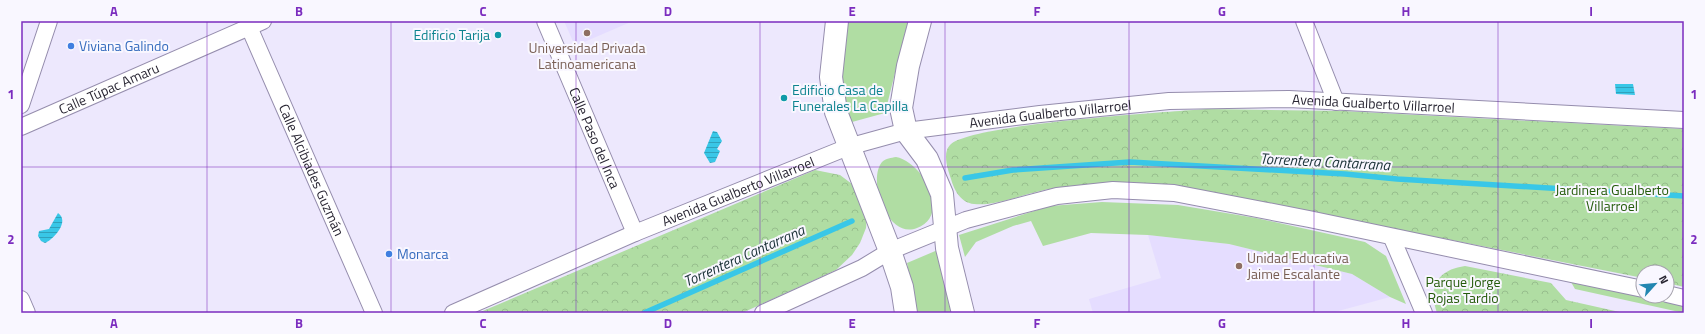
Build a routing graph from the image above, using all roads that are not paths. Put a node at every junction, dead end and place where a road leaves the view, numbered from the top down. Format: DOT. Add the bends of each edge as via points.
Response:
graph roads {
  1 [pos="50,21"];
  2 [pos="545,21"];
  3 [pos="837,21"];
  4 [pos="920,21"];
  5 [pos="1304,21"];
  6 [pos="256,24"];
  7 [pos="1336,102"];
  8 [pos="21,105"];
  9 [pos="1684,120"];
  10 [pos="21,127"];
  11 [pos="906,131"];
  12 [pos="848,147"];
  13 [pos="944,228"];
  14 [pos="635,233"];
  15 [pos="1392,238"];
  16 [pos="890,251"];
  17 [pos="1635,287"];
  18 [pos="21,299"];
  19 [pos="27,313"];
  20 [pos="374,313"];
  21 [pos="453,313"];
  22 [pos="763,313"];
  23 [pos="906,313"];
  24 [pos="963,313"];
  25 [pos="1424,313"];
  1 -- 8 [label="street"];
  2 -- 14 [label="street, Calle Paso del Inca"];
  3 -- 12 [label="main road" via="831,77 836,112"];
  4 -- 11 [label="main road" via="908,66 901,108"];
  5 -- 7 [label="street"];
  6 -- 10 [label="street, Calle Túpac Amaru"];
  6 -- 20 [label="street, Calle Alcibiades Guzmán"];
  7 -- 9 [label="street, Avenida Gualberto Villarroel"];
  7 -- 11 [label="street, Avenida Gualberto Villarroel" via="1289,99 1169,101"];
  11 -- 12 [label="street, Avenida Gualberto Villarroel"];
  11 -- 13 [label="main road" via="927,159 937,180 942,194"];
  12 -- 14 [label="street, Avenida Gualberto Villarroel"];
  12 -- 16 [label="main road"];
  13 -- 15 [label="street" via="1057,196 1113,190 1174,193"];
  13 -- 16 [label="street"];
  13 -- 24 [label="main road"];
  14 -- 21 [label="street, Avenida Gualberto Villarroel"];
  15 -- 17 [label="street"];
  15 -- 25 [label="street"];
  16 -- 22 [label="street" via="862,268"];
  16 -- 23 [label="main road" via="902,287"];
  18 -- 19 [label="street"];
}
